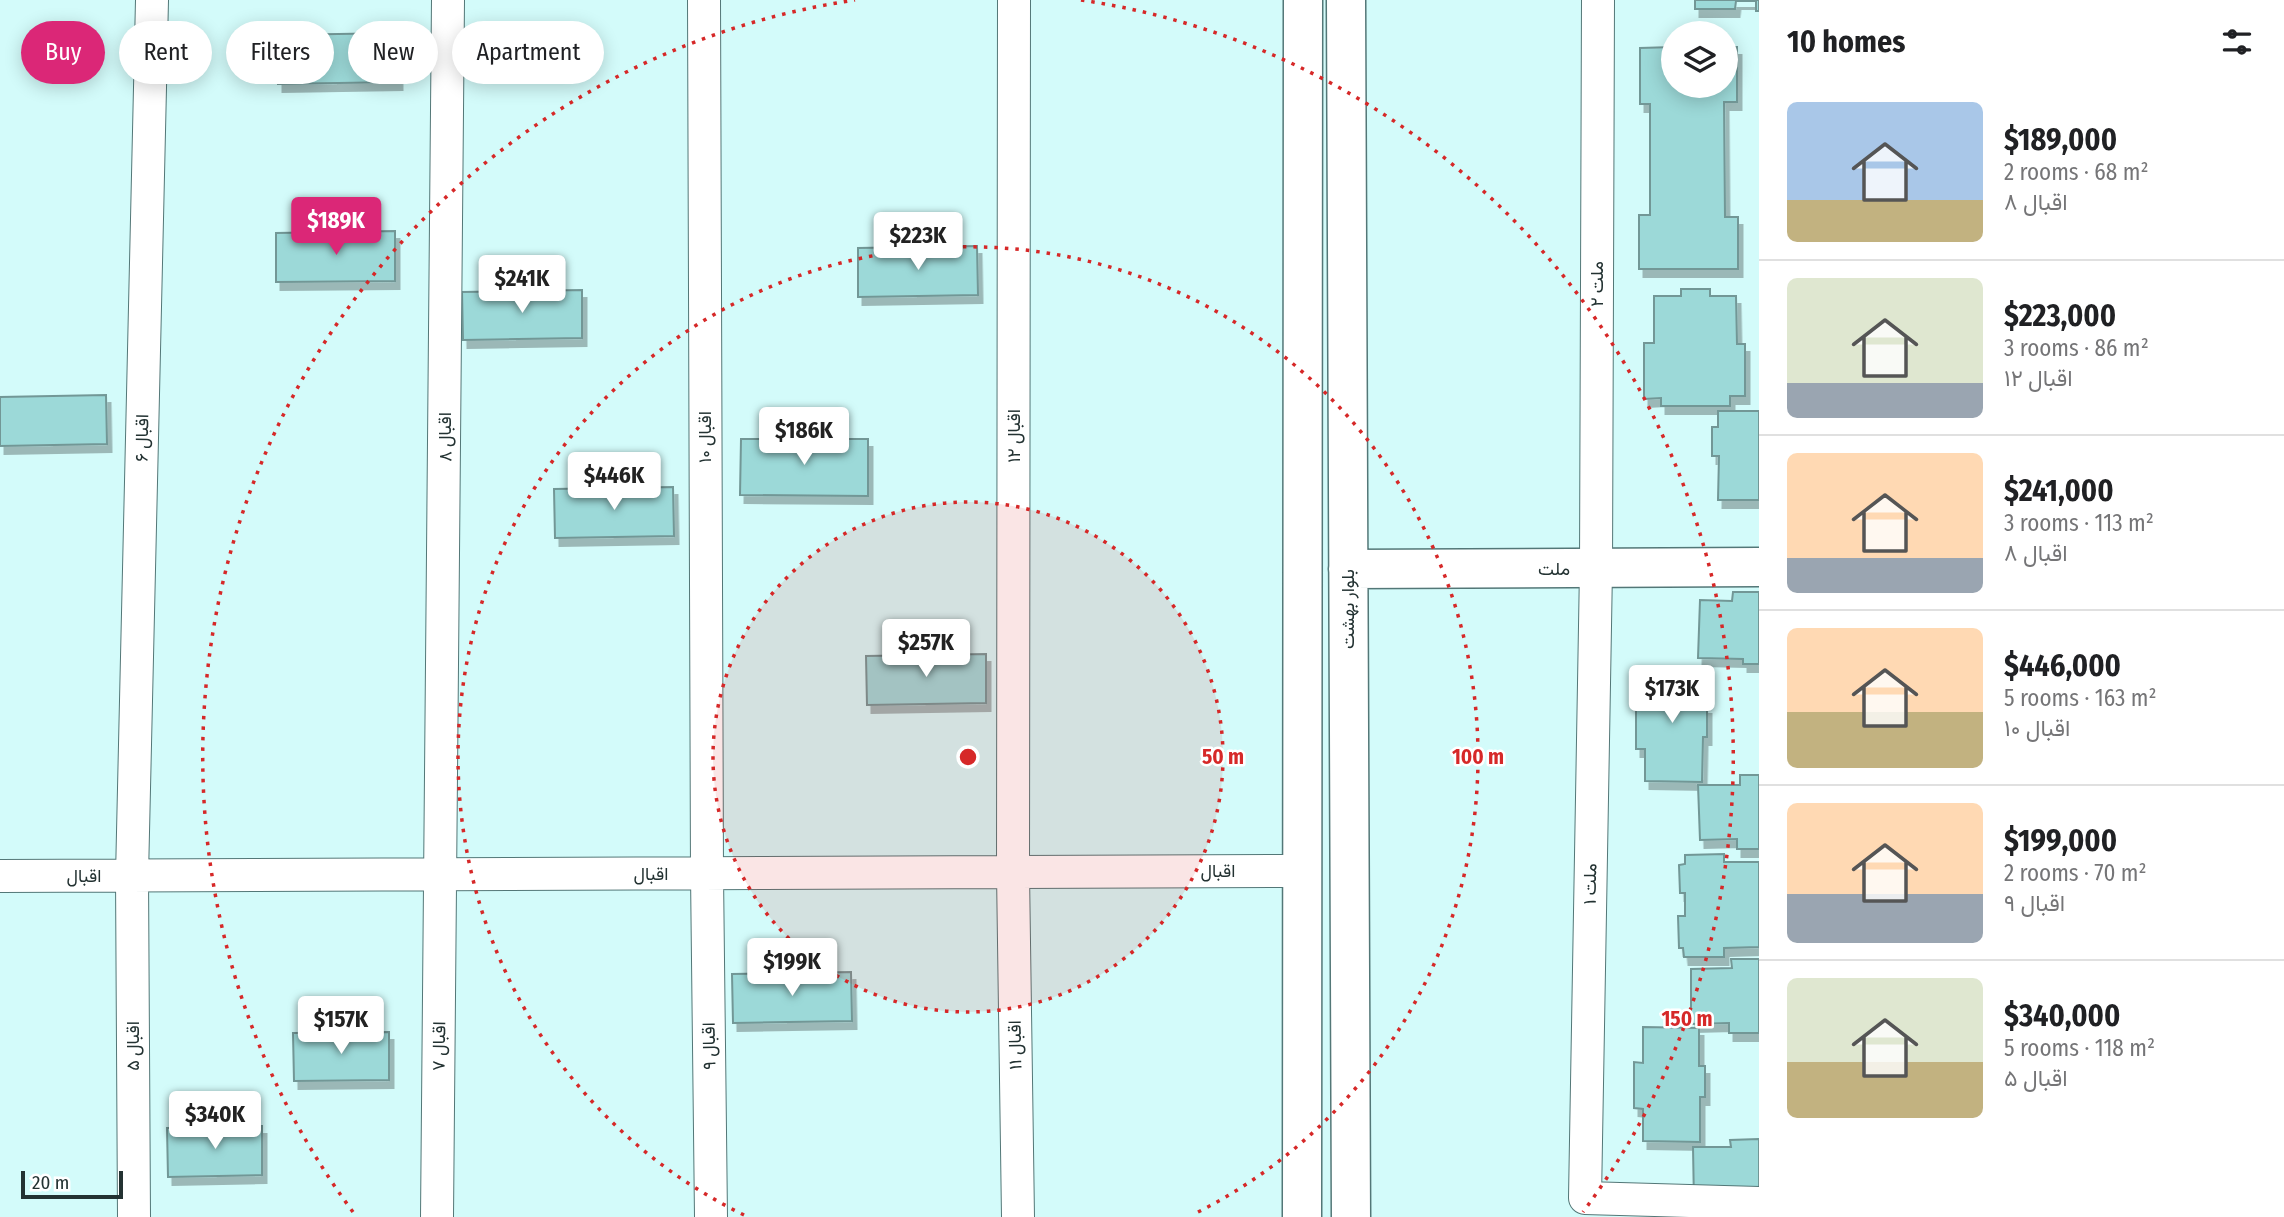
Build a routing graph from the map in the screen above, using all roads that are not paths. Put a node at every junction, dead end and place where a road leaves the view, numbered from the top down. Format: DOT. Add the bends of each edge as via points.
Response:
graph roads {
  1 [pos="152,0"];
  2 [pos="448,0"];
  3 [pos="704,0"];
  4 [pos="1014,0"];
  5 [pos="1303,0"];
  6 [pos="1346,0"];
  7 [pos="1598,0"];
  8 [pos="1759,567"];
  9 [pos="1348,569"];
  10 [pos="1596,569"];
  11 [pos="1350,869"];
  12 [pos="1301,871"];
  13 [pos="1013,873"];
  14 [pos="707,874"];
  15 [pos="441,875"];
  16 [pos="0,876"];
  17 [pos="132,876"];
  18 [pos="1759,1203"];
  19 [pos="134,1217"];
  20 [pos="437,1217"];
  21 [pos="710,1217"];
  22 [pos="1017,1217"];
  23 [pos="1301,1217"];
  24 [pos="1351,1217"];
  1 -- 17 [label="street, اقبال ۶"];
  2 -- 15 [label="street, اقبال ۸"];
  3 -- 14 [label="street, اقبال ۱۰"];
  4 -- 13 [label="street, اقبال ۱۲"];
  5 -- 12 [label="street"];
  6 -- 9 [label="street, بلوار بهشت"];
  7 -- 10 [label="street, ملت ۲"];
  8 -- 10 [label="street, ملت"];
  9 -- 10 [label="street, ملت"];
  9 -- 11 [label="street, بلوار بهشت"];
  10 -- 18 [label="street, ملت ۱" via="1585,1198"];
  11 -- 12 [label="street"];
  11 -- 24 [label="street, بلوار بهشت"];
  12 -- 13 [label="street, اقبال"];
  12 -- 23 [label="street"];
  13 -- 14 [label="street, اقبال"];
  13 -- 22 [label="street, اقبال ۱۱"];
  14 -- 15 [label="street, اقبال"];
  14 -- 21 [label="street, اقبال ۹"];
  15 -- 17 [label="street, اقبال"];
  15 -- 20 [label="street, اقبال ۷"];
  16 -- 17 [label="street, اقبال"];
  17 -- 19 [label="street, اقبال ۵"];
}
